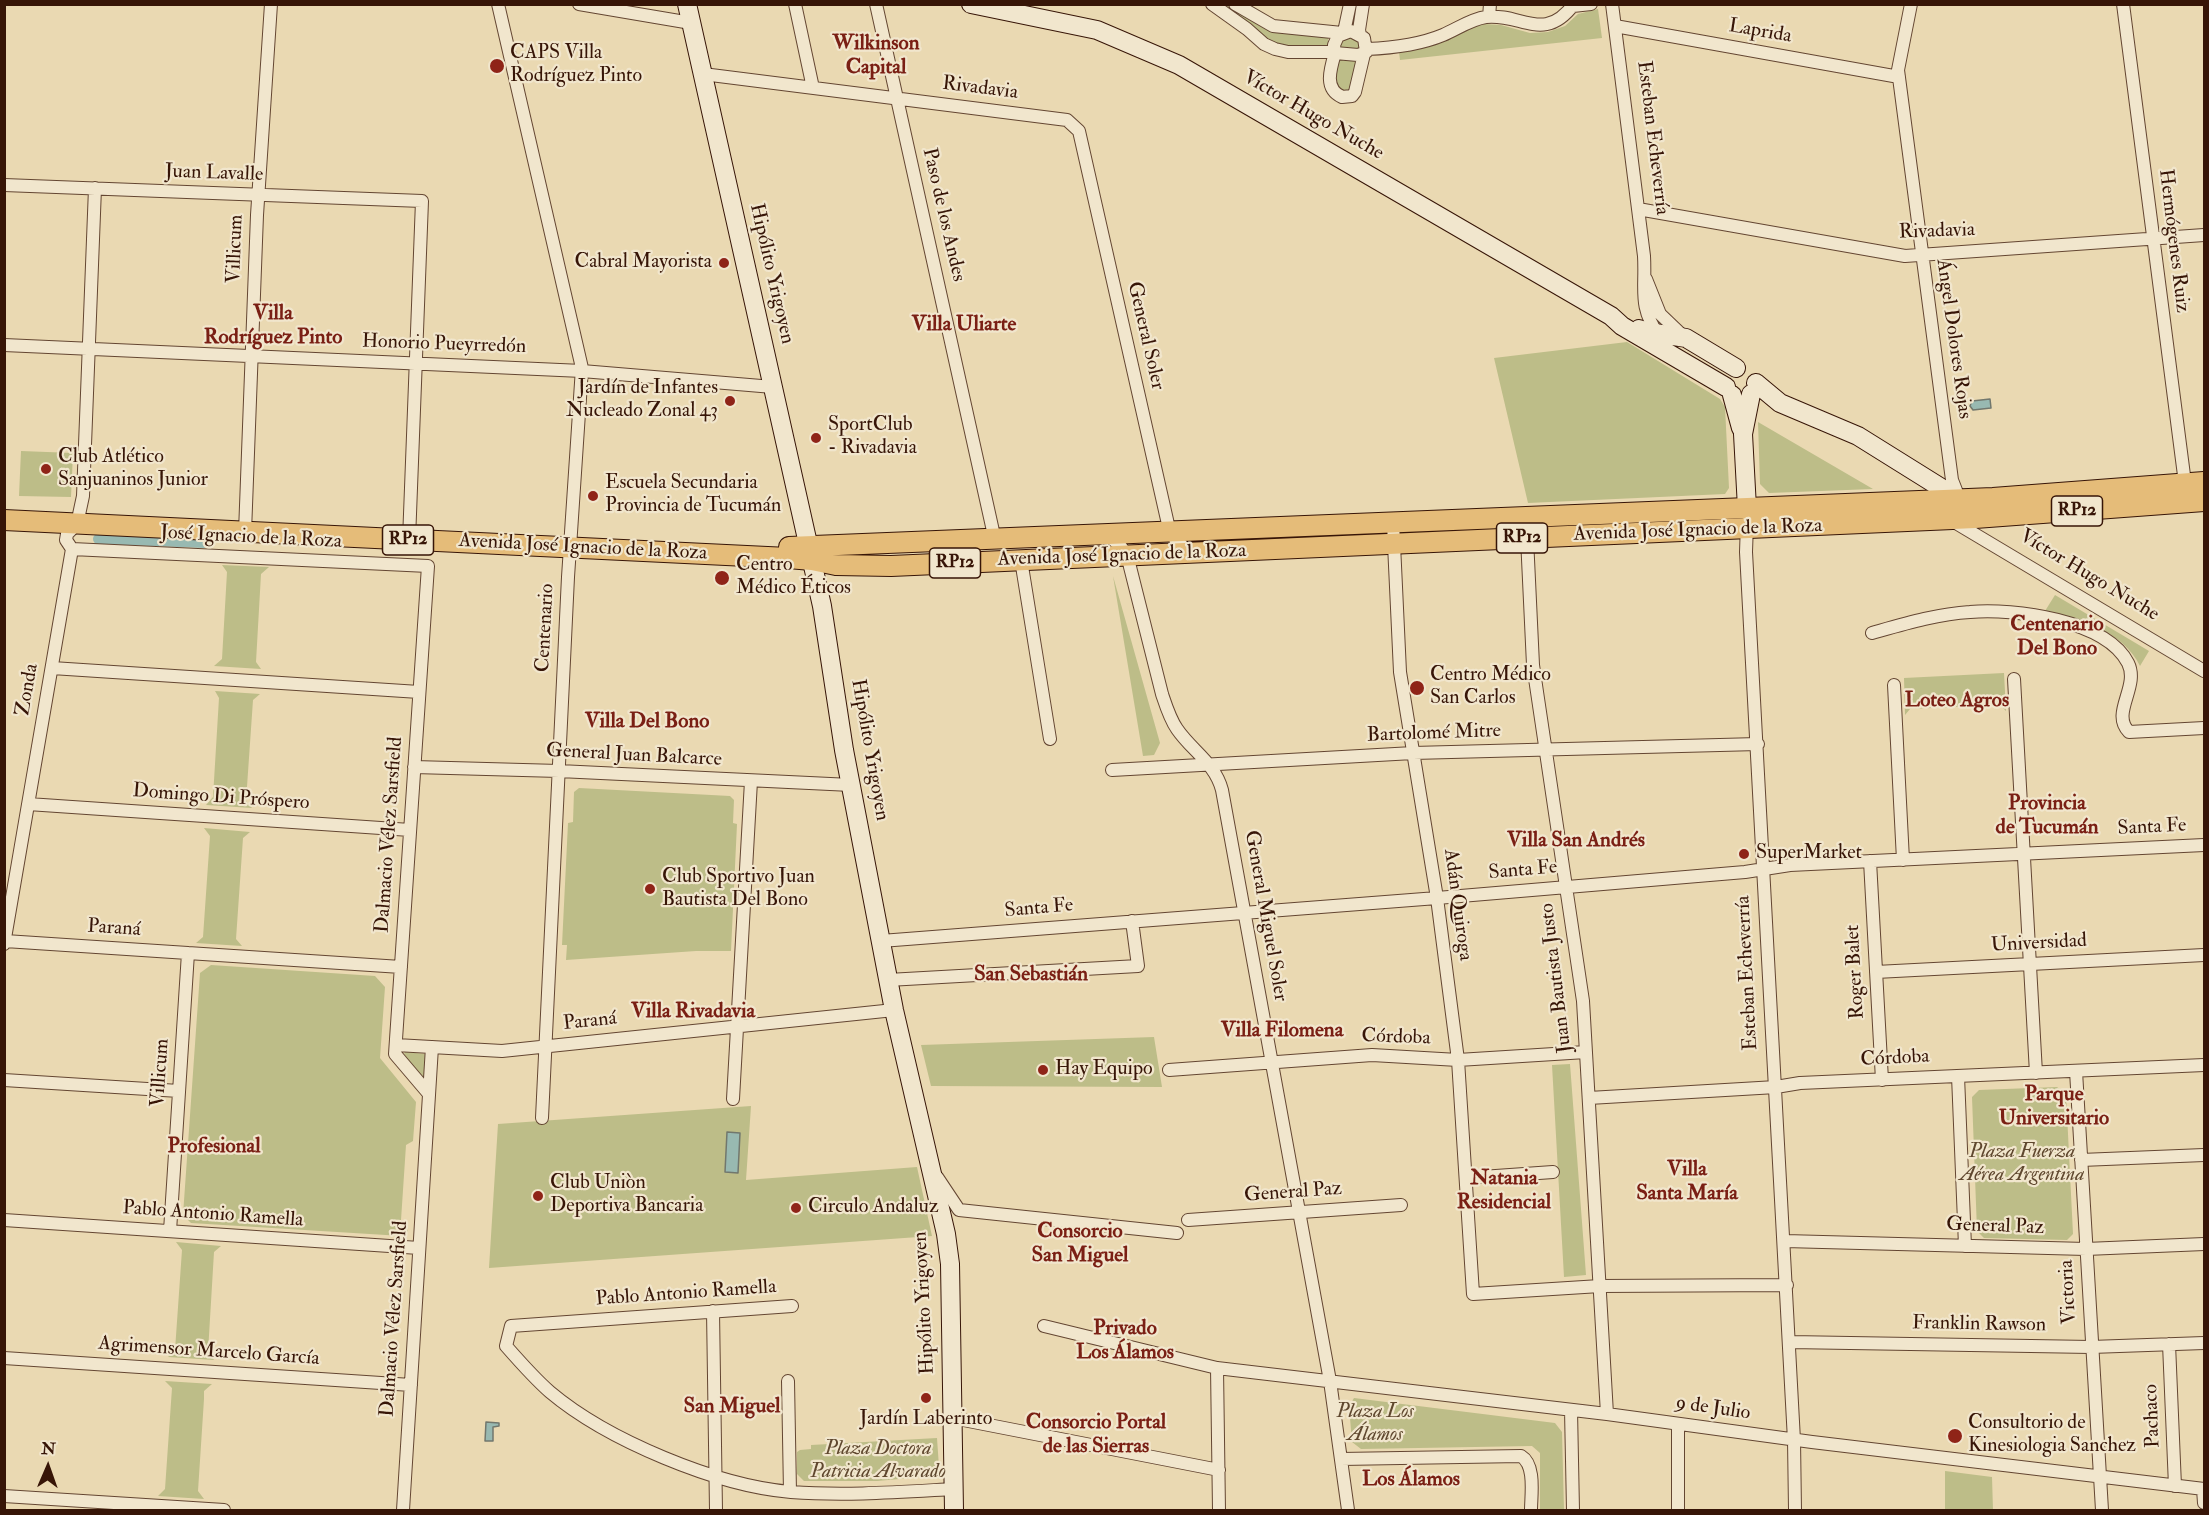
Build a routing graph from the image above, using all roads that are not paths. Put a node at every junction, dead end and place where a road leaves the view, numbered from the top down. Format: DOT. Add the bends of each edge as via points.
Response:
graph roads {
  1 [pos="271,4"];
  2 [pos="498,4"];
  3 [pos="579,4"];
  4 [pos="795,4"];
  5 [pos="876,4"];
  6 [pos="971,4"];
  7 [pos="1212,4"];
  8 [pos="1235,4"];
  9 [pos="1350,4"];
  10 [pos="1363,4"];
  11 [pos="1592,4"];
  12 [pos="1612,4"];
  13 [pos="1911,4"];
  14 [pos="2123,4"];
  15 [pos="1573,5"];
  16 [pos="1014,9"];
  17 [pos="1489,11"];
  18 [pos="689,14"];
  19 [pos="1615,26"];
  20 [pos="1343,33"];
  21 [pos="1360,35"];
  22 [pos="1365,51"];
  23 [pos="1335,53"];
  24 [pos="703,74"];
  25 [pos="1899,77"];
  26 [pos="813,88"];
  27 [pos="897,99"];
  28 [pos="1073,123"];
  29 [pos="4,185"];
  30 [pos="95,188"];
  31 [pos="258,195"];
  32 [pos="1638,209"];
  33 [pos="2205,235"];
  34 [pos="2153,239"];
  35 [pos="1922,255"];
  36 [pos="1645,278"];
  37 [pos="1611,316"];
  38 [pos="1657,334"];
  39 [pos="1686,338"];
  40 [pos="4,345"];
  41 [pos="89,349"];
  42 [pos="1671,355"];
  43 [pos="252,356"];
  44 [pos="416,363"];
  45 [pos="1736,368"];
  46 [pos="582,370"];
  47 [pos="773,387"];
  48 [pos="1754,388"];
  49 [pos="1729,391"];
  50 [pos="1743,434"];
  51 [pos="2195,482"];
  52 [pos="1959,499"];
  53 [pos="2205,501"];
  54 [pos="1747,508"];
  55 [pos="4,509"];
  56 [pos="78,518"];
  57 [pos="4,520"];
  58 [pos="1950,520"];
  59 [pos="1393,523"];
  60 [pos="245,526"];
  61 [pos="1748,528"];
  62 [pos="1170,533"];
  63 [pos="409,534"];
  64 [pos="1106,535"];
  65 [pos="1527,538"];
  66 [pos="995,540"];
  67 [pos="571,542"];
  68 [pos="1394,544"];
  69 [pos="72,549"];
  70 [pos="1189,553"];
  71 [pos="811,554"];
  72 [pos="1127,555"];
  73 [pos="1021,560"];
  74 [pos="428,566"];
  75 [pos="1872,633"];
  76 [pos="52,668"];
  77 [pos="2205,671"];
  78 [pos="2014,679"];
  79 [pos="1894,685"];
  80 [pos="419,692"];
  81 [pos="2205,728"];
  82 [pos="1050,739"];
  83 [pos="1758,744"];
  84 [pos="1545,749"];
  85 [pos="1413,753"];
  86 [pos="1209,765"];
  87 [pos="414,767"];
  88 [pos="1112,770"];
  89 [pos="559,771"];
  90 [pos="751,781"];
  91 [pos="851,785"];
  92 [pos="28,804"];
  93 [pos="410,831"];
  94 [pos="2205,845"];
  95 [pos="2023,854"];
  96 [pos="1902,860"];
  97 [pos="1870,861"];
  98 [pos="1765,869"];
  99 [pos="1566,887"];
  100 [pos="1437,898"];
  101 [pos="1244,913"];
  102 [pos="1132,921"];
  103 [pos="881,941"];
  104 [pos="5,943"];
  105 [pos="188,953"];
  106 [pos="2205,955"];
  107 [pos="2030,964"];
  108 [pos="401,967"];
  109 [pos="1876,972"];
  110 [pos="888,980"];
  111 [pos="894,1010"];
  112 [pos="737,1026"];
  113 [pos="396,1045"];
  114 [pos="545,1046"];
  115 [pos="432,1047"];
  116 [pos="1586,1053"];
  117 [pos="1458,1060"];
  118 [pos="1272,1062"];
  119 [pos="2205,1065"];
  120 [pos="1169,1070"];
  121 [pos="2076,1071"];
  122 [pos="2036,1073"];
  123 [pos="1958,1076"];
  124 [pos="4,1080"];
  125 [pos="1882,1080"];
  126 [pos="1776,1087"];
  127 [pos="179,1091"];
  128 [pos="429,1094"];
  129 [pos="1589,1098"];
  130 [pos="733,1099"];
  131 [pos="542,1118"];
  132 [pos="2205,1155"];
  133 [pos="2081,1160"];
  134 [pos="933,1171"];
  135 [pos="1553,1172"];
  136 [pos="1467,1178"];
  137 [pos="1401,1205"];
  138 [pos="1300,1212"];
  139 [pos="4,1220"];
  140 [pos="1188,1220"];
  141 [pos="170,1231"];
  142 [pos="1177,1233"];
  143 [pos="1785,1241"];
  144 [pos="2205,1244"];
  145 [pos="1965,1246"];
  146 [pos="419,1248"];
  147 [pos="2086,1249"];
  148 [pos="1787,1285"];
  149 [pos="1600,1286"];
  150 [pos="792,1306"];
  151 [pos="713,1311"];
  152 [pos="1044,1326"];
  153 [pos="1790,1342"];
  154 [pos="2205,1343"];
  155 [pos="2169,1344"];
  156 [pos="2091,1347"];
  157 [pos="4,1358"];
  158 [pos="1216,1368"];
  159 [pos="788,1381"];
  160 [pos="1330,1381"];
  161 [pos="411,1385"];
  162 [pos="1571,1410"];
  163 [pos="1608,1414"];
  164 [pos="953,1418"];
  165 [pos="1678,1424"];
  166 [pos="1794,1440"];
  167 [pos="1341,1459"];
  168 [pos="1219,1470"];
  169 [pos="2099,1476"];
  170 [pos="716,1477"];
  171 [pos="2175,1486"];
  172 [pos="954,1489"];
  173 [pos="2204,1489"];
  174 [pos="790,1492"];
  175 [pos="4,1496"];
  176 [pos="2205,1503"];
  177 [pos="224,1510"];
  178 [pos="403,1510"];
  179 [pos="716,1510"];
  180 [pos="954,1510"];
  181 [pos="1220,1510"];
  182 [pos="1348,1510"];
  183 [pos="1531,1510"];
  184 [pos="1573,1510"];
  185 [pos="1678,1510"];
  186 [pos="1795,1510"];
  187 [pos="2102,1510"];
  1 -- 31 [label="street, Villicum"];
  2 -- 46 [label="street, Centenario"];
  3 -- 18 [label="street"];
  4 -- 26 [label="street"];
  5 -- 27 [label="street, Paso de los Andes"];
  6 -- 16 [label="main road, Víctor Hugo Nuche"];
  7 -- 23 [label="street" via="1275,49"];
  8 -- 20 [label="street" via="1273,26"];
  9 -- 20 [label="street"];
  10 -- 21 [label="street"];
  11 -- 15 [label="street"];
  12 -- 19 [label="street, Esteban Echeverría"];
  13 -- 25 [label="street, Ángel Dolores Rojas"];
  14 -- 34 [label="street, Hermógenes Ruiz"];
  15 -- 17 [label="street" via="1559,20 1540,26"];
  16 -- 37 [label="main road, Víctor Hugo Nuche" via="1105,32 1179,65"];
  17 -- 22 [label="street" via="1418,43"];
  18 -- 24 [label="main road, Hipólito Yrigoyen"];
  19 -- 25 [label="street, Laprida"];
  19 -- 32 [label="street, Esteban Echeverría"];
  20 -- 21 [label="street"];
  20 -- 23 [label="street" via="1335,40"];
  21 -- 22 [label="street" via="1366,42"];
  22 -- 23 [label="street"];
  22 -- 23 [label="street" via="1355,92 1342,97 1329,82"];
  24 -- 26 [label="street, Rivadavia"];
  24 -- 47 [label="main road, Hipólito Yrigoyen"];
  25 -- 35 [label="street, Ángel Dolores Rojas"];
  26 -- 27 [label="street, Rivadavia"];
  27 -- 28 [label="street, Rivadavia"];
  27 -- 66 [label="street, Paso de los Andes"];
  28 -- 62 [label="street, General Soler" via="1079,131"];
  29 -- 30 [label="street, Juan Lavalle"];
  30 -- 31 [label="street, Juan Lavalle"];
  30 -- 41 [label="street, Zonda"];
  31 -- 43 [label="street, Villicum"];
  31 -- 44 [label="street, Juan Lavalle" via="422,201"];
  32 -- 35 [label="street, Rivadavia" via="1905,256"];
  32 -- 36 [label="street, Esteban Echeverría"];
  33 -- 34 [label="street, Rivadavia"];
  34 -- 35 [label="street, Rivadavia"];
  34 -- 51 [label="street, Hermógenes Ruiz"];
  35 -- 52 [label="street, Ángel Dolores Rojas" via="1952,480"];
  36 -- 38 [label="street, Esteban Echeverría" via="1644,305"];
  36 -- 39 [label="street, Esteban Echeverría" via="1660,314"];
  37 -- 38 [label="main road, Víctor Hugo Nuche"];
  37 -- 42 [label="main road, Víctor Hugo Nuche"];
  38 -- 39 [label="main road, Esteban Echeverría"];
  38 -- 42 [label="street, Esteban Echeverría"];
  39 -- 45 [label="main road, Esteban Echeverría"];
  40 -- 41 [label="street, Honorio Pueyrredón"];
  41 -- 43 [label="street, Honorio Pueyrredón"];
  41 -- 56 [label="street, Zonda" via="83,496"];
  42 -- 49 [label="main road, Esteban Echeverría"];
  43 -- 44 [label="street, Honorio Pueyrredón"];
  43 -- 60 [label="street, Villicum"];
  44 -- 46 [label="street, Honorio Pueyrredón"];
  44 -- 63 [label="street"];
  45 -- 48 [label="main road" via="1752,372"];
  45 -- 49 [label="main road" via="1728,375"];
  46 -- 47 [label="street, Honorio Pueyrredón"];
  46 -- 67 [label="street, Centenario"];
  47 -- 71 [label="main road, Hipólito Yrigoyen"];
  48 -- 49 [label="main road" via="1742,398"];
  48 -- 50 [label="main road, Esteban Echeverría"];
  48 -- 52 [label="main road" via="1858,436"];
  49 -- 50 [label="main road, Esteban Echeverría"];
  50 -- 54 [label="main road, Esteban Echeverría"];
  51 -- 52 [label="main road, Avenida José Ignacio de la Roza / RP12"];
  52 -- 54 [label="main road, Avenida José Ignacio de la Roza / RP12"];
  53 -- 58 [label="main road, Avenida José Ignacio de la Roza / RP12"];
  54 -- 59 [label="main road, Avenida José Ignacio de la Roza / RP12"];
  54 -- 61 [label="street, Esteban Echeverría"];
  55 -- 56 [label="main road, Avenida José Ignacio de la Roza / RP12"];
  56 -- 57 [label="main road, Avenida José Ignacio de la Roza / RP12"];
  56 -- 60 [label="main road, Avenida José Ignacio de la Roza / RP12"];
  56 -- 69 [label="street, Zonda" via="82,540"];
  58 -- 61 [label="main road, Avenida José Ignacio de la Roza / RP12"];
  58 -- 77 [label="street, Víctor Hugo Nuche"];
  59 -- 62 [label="main road, Avenida José Ignacio de la Roza / RP12"];
  59 -- 68 [label="street, Adán Quiroga"];
  60 -- 63 [label="main road, Avenida José Ignacio de la Roza / RP12"];
  61 -- 65 [label="main road, Avenida José Ignacio de la Roza / RP12"];
  61 -- 83 [label="street, Esteban Echeverría" via="1746,552"];
  62 -- 64 [label="main road, Avenida José Ignacio de la Roza / RP12"];
  62 -- 70 [label="street"];
  63 -- 67 [label="main road, Avenida José Ignacio de la Roza / RP12"];
  64 -- 66 [label="main road, Avenida José Ignacio de la Roza / RP12"];
  64 -- 72 [label="street"];
  65 -- 68 [label="main road, Avenida José Ignacio de la Roza / RP12"];
  65 -- 84 [label="street, Juan Bautista Justo" via="1533,665"];
  66 -- 71 [label="main road, Avenida José Ignacio de la Roza / RP12" via="836,544"];
  67 -- 71 [label="main road, Avenida José Ignacio de la Roza / RP12"];
  67 -- 89 [label="street, Centenario"];
  68 -- 70 [label="main road, Avenida José Ignacio de la Roza / RP12"];
  68 -- 85 [label="street, Adán Quiroga" via="1400,672"];
  69 -- 74 [label="street, José Ignacio de la Roza"];
  69 -- 76 [label="street, Zonda"];
  70 -- 72 [label="main road, Avenida José Ignacio de la Roza / RP12"];
  71 -- 73 [label="main road, Avenida José Ignacio de la Roza / RP12" via="836,565"];
  71 -- 91 [label="main road, Hipólito Yrigoyen"];
  72 -- 73 [label="main road, Avenida José Ignacio de la Roza / RP12"];
  72 -- 86 [label="street, General Miguel Soler" via="1169,714 1184,738"];
  73 -- 82 [label="street"];
  74 -- 80 [label="street, Dalmacio Vélez Sarsfield"];
  75 -- 81 [label="street" via="1941,615 1980,611 2025,615 2075,626 2110,642 2130,666 2132,682 2122,717 2129,732"];
  76 -- 80 [label="street"];
  76 -- 92 [label="street, Zonda"];
  78 -- 95 [label="street"];
  79 -- 96 [label="street"];
  80 -- 87 [label="street, Dalmacio Vélez Sarsfield"];
  83 -- 84 [label="street, Bartolomé Mitre"];
  83 -- 98 [label="street, Esteban Echeverría"];
  84 -- 85 [label="street, Bartolomé Mitre"];
  84 -- 99 [label="street, Juan Bautista Justo"];
  85 -- 86 [label="street, Bartolomé Mitre"];
  85 -- 100 [label="street, Adán Quiroga"];
  86 -- 88 [label="street, Bartolomé Mitre"];
  86 -- 101 [label="street, General Miguel Soler" via="1222,790"];
  87 -- 89 [label="street, General Juan Balcarce"];
  87 -- 93 [label="street, Dalmacio Vélez Sarsfield"];
  89 -- 90 [label="street, General Juan Balcarce"];
  89 -- 114 [label="street, Centenario"];
  90 -- 91 [label="street, General Juan Balcarce"];
  90 -- 112 [label="street"];
  91 -- 103 [label="main road, Hipólito Yrigoyen"];
  92 -- 93 [label="street, Domingo Di Próspero"];
  92 -- 104 [label="street, Zonda"];
  93 -- 108 [label="street, Dalmacio Vélez Sarsfield"];
  94 -- 95 [label="street, Santa Fe"];
  95 -- 96 [label="street, Santa Fe"];
  95 -- 107 [label="street"];
  96 -- 97 [label="street, Santa Fe"];
  97 -- 98 [label="street, Santa Fe"];
  97 -- 109 [label="street, Roger Balet"];
  98 -- 99 [label="street, Santa Fe"];
  98 -- 126 [label="street, Esteban Echeverría"];
  99 -- 100 [label="street, Santa Fe"];
  99 -- 116 [label="street, Juan Bautista Justo" via="1583,1001"];
  100 -- 101 [label="street, Santa Fe"];
  100 -- 117 [label="street, Adán Quiroga"];
  101 -- 102 [label="street, Santa Fe"];
  101 -- 118 [label="street, General Miguel Soler"];
  102 -- 103 [label="street, Santa Fe"];
  102 -- 110 [label="street" via="1138,966"];
  103 -- 110 [label="main road, Hipólito Yrigoyen"];
  104 -- 105 [label="street, Paraná"];
  105 -- 108 [label="street, Paraná"];
  105 -- 127 [label="street, Villicum"];
  106 -- 107 [label="street, Universidad"];
  107 -- 109 [label="street, Universidad"];
  107 -- 122 [label="street"];
  108 -- 113 [label="street, Dalmacio Vélez Sarsfield"];
  109 -- 125 [label="street, Roger Balet"];
  110 -- 111 [label="main road, Hipólito Yrigoyen"];
  111 -- 112 [label="street, Paraná"];
  111 -- 134 [label="main road, Hipólito Yrigoyen"];
  112 -- 114 [label="street, Paraná"];
  112 -- 130 [label="street"];
  113 -- 115 [label="street, Paraná"];
  113 -- 128 [label="street" via="395,1054"];
  114 -- 115 [label="street, Paraná" via="502,1051"];
  114 -- 131 [label="street, Centenario"];
  115 -- 128 [label="street, Dalmacio Vélez Sarsfield"];
  116 -- 117 [label="street, Córdoba"];
  116 -- 129 [label="street, Juan Bautista Justo"];
  117 -- 118 [label="street, Córdoba" via="1372,1054"];
  117 -- 136 [label="street, Adán Quiroga"];
  118 -- 120 [label="street, Córdoba"];
  118 -- 138 [label="street, General Miguel Soler"];
  119 -- 121 [label="street, Córdoba"];
  121 -- 122 [label="street, Córdoba"];
  121 -- 133 [label="street, Victoria"];
  122 -- 123 [label="street, Córdoba"];
  123 -- 125 [label="street, Córdoba"];
  123 -- 145 [label="street"];
  124 -- 127 [label="street"];
  125 -- 126 [label="street, Córdoba"];
  126 -- 129 [label="street, Córdoba"];
  126 -- 143 [label="street, Esteban Echeverría"];
  127 -- 141 [label="street, Villicum"];
  128 -- 146 [label="street, Dalmacio Vélez Sarsfield"];
  129 -- 149 [label="street, Juan Bautista Justo"];
  132 -- 133 [label="street"];
  133 -- 147 [label="street, Victoria"];
  134 -- 142 [label="street" via="958,1210"];
  134 -- 164 [label="main road, Hipólito Yrigoyen" via="950,1264"];
  135 -- 136 [label="street"];
  136 -- 149 [label="street, Adán Quiroga" via="1473,1294"];
  137 -- 138 [label="street, General Paz"];
  138 -- 140 [label="street, General Paz"];
  138 -- 160 [label="street, General Miguel Soler"];
  139 -- 141 [label="street, Pablo Antonio Ramella"];
  141 -- 146 [label="street, Pablo Antonio Ramella"];
  143 -- 145 [label="street, General Paz"];
  143 -- 148 [label="street, Esteban Echeverría"];
  144 -- 147 [label="street, General Paz"];
  145 -- 147 [label="street, General Paz"];
  146 -- 161 [label="street, Dalmacio Vélez Sarsfield"];
  147 -- 156 [label="street, Victoria"];
  148 -- 149 [label="street"];
  148 -- 153 [label="street, Esteban Echeverría"];
  149 -- 163 [label="street, Juan Bautista Justo"];
  150 -- 151 [label="street, Pablo Antonio Ramella"];
  151 -- 170 [label="street"];
  151 -- 170 [label="street, Pablo Antonio Ramella" via="511,1326 506,1346 551,1392 616,1435"];
  152 -- 158 [label="street, 9 de Julio"];
  153 -- 156 [label="street, Franklin Rawson"];
  153 -- 166 [label="street, Esteban Echeverría"];
  154 -- 155 [label="street, Franklin Rawson"];
  155 -- 156 [label="street, Franklin Rawson"];
  155 -- 171 [label="street, Pachaco"];
  156 -- 169 [label="street, Victoria"];
  157 -- 161 [label="street, Agrimensor Marcelo García"];
  158 -- 160 [label="street, 9 de Julio"];
  158 -- 168 [label="street"];
  159 -- 174 [label="street"];
  160 -- 162 [label="street, 9 de Julio"];
  160 -- 167 [label="street, General Miguel Soler"];
  161 -- 178 [label="street, Dalmacio Vélez Sarsfield"];
  162 -- 163 [label="street, 9 de Julio"];
  162 -- 184 [label="street"];
  163 -- 165 [label="street, 9 de Julio"];
  164 -- 168 [label="street"];
  164 -- 172 [label="main road, Hipólito Yrigoyen"];
  165 -- 166 [label="street, 9 de Julio"];
  165 -- 185 [label="street"];
  166 -- 169 [label="street, 9 de Julio"];
  166 -- 186 [label="street, Esteban Echeverría"];
  167 -- 182 [label="street, General Miguel Soler"];
  167 -- 183 [label="street" via="1515,1455 1526,1459 1530,1469"];
  168 -- 181 [label="street"];
  169 -- 171 [label="street, 9 de Julio"];
  169 -- 187 [label="street, Victoria"];
  170 -- 174 [label="street"];
  170 -- 179 [label="street"];
  171 -- 173 [label="street, 9 de Julio"];
  172 -- 174 [label="street" via="854,1495"];
  172 -- 180 [label="main road, Hipólito Yrigoyen"];
  173 -- 176 [label="street"];
  175 -- 177 [label="street"];
}
